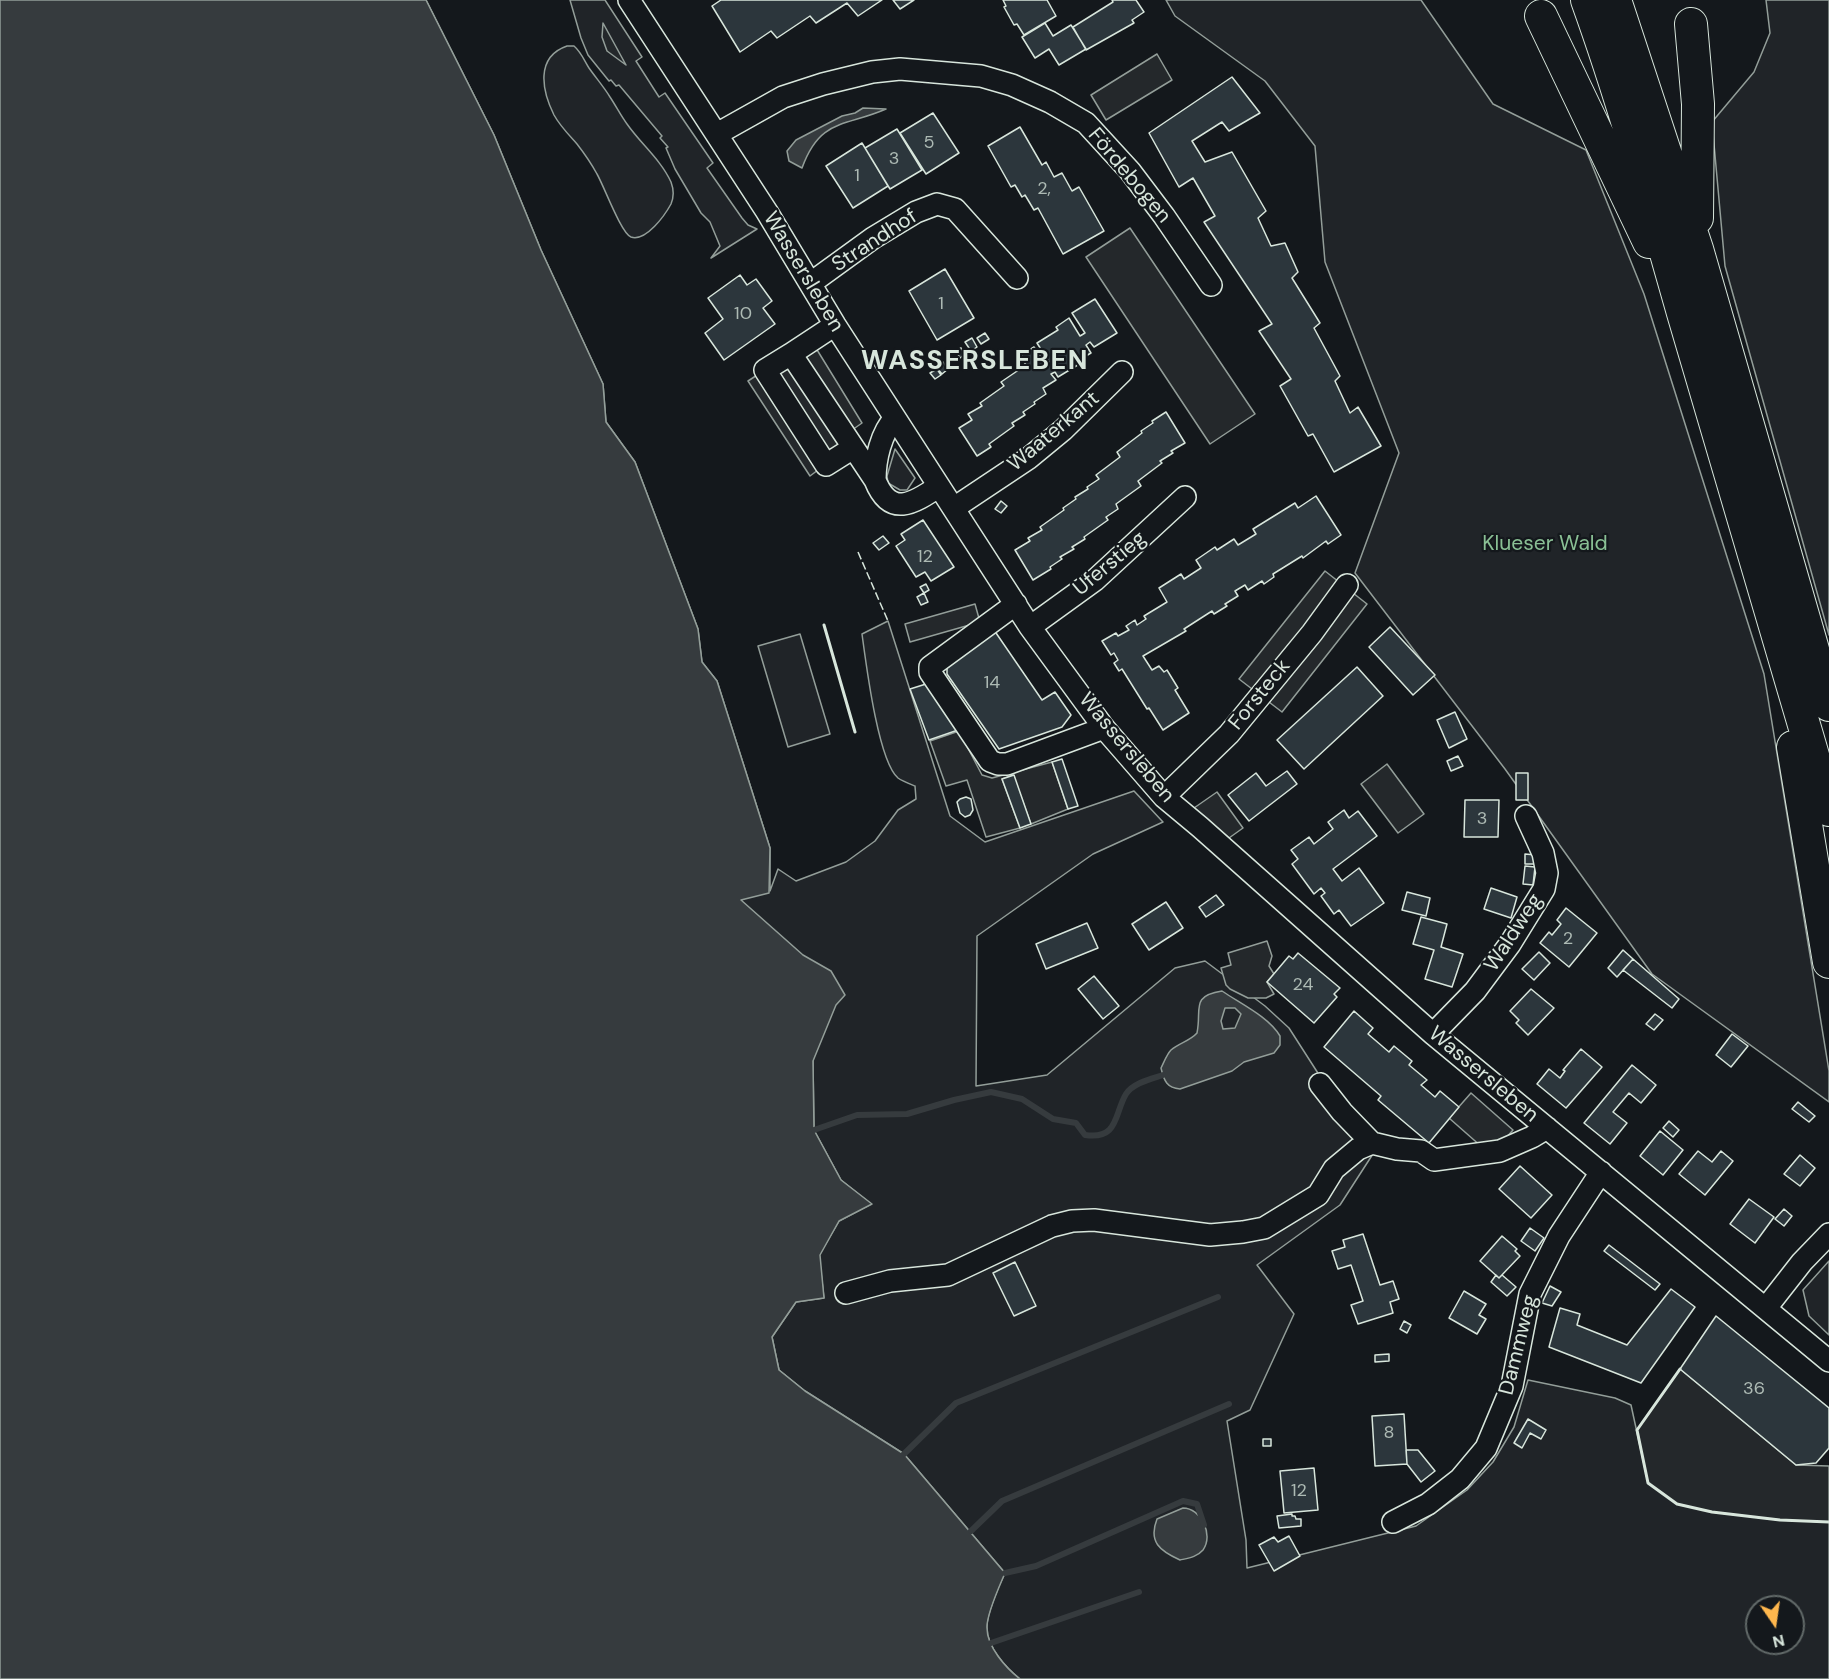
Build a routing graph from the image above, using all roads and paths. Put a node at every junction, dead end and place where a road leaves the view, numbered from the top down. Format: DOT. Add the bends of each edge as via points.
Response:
graph roads {
  1 [pos="629,0"];
  2 [pos="1587,0"];
  3 [pos="1615,0"];
  4 [pos="1541,16"];
  5 [pos="1691,24"];
  6 [pos="717,134"];
  7 [pos="1697,249"];
  8 [pos="1017,278"];
  9 [pos="811,283"];
  10 [pos="1211,285"];
  11 [pos="1683,312"];
  12 [pos="835,325"];
  13 [pos="791,354"];
  14 [pos="1122,372"];
  15 [pos="895,418"];
  16 [pos="854,448"];
  17 [pos="875,480"];
  18 [pos="939,486"];
  19 [pos="1185,497"];
  20 [pos="954,508"];
  21 [pos="1347,585"];
  22 [pos="1769,601"];
  23 [pos="1016,604"];
  24 [pos="1030,627"];
  25 [pos="1829,705"];
  26 [pos="1104,728"];
  27 [pos="1164,797"];
  28 [pos="1829,810"];
  29 [pos="1526,816"];
  30 [pos="1829,962"];
  31 [pos="1433,1034"];
  32 [pos="1320,1084"];
  33 [pos="1547,1128"];
  34 [pos="1372,1143"];
  35 [pos="1601,1172"];
  36 [pos="1829,1234"];
  37 [pos="846,1293"];
  38 [pos="1766,1308"];
  39 [pos="1829,1361"];
  40 [pos="1393,1522"];
  1 -- 6 [label="street, Wassersleben"];
  2 -- 11 [label="highway" via="1648,183"];
  3 -- 7 [label="highway"];
  4 -- 11 [label="highway"];
  5 -- 7 [label="highway" via="1698,104"];
  6 -- 9 [label="street, Wassersleben"];
  6 -- 10 [label="street, Fördebogen" via="783,97 872,72 900,69 981,76 1012,85 1086,123 1130,171"];
  7 -- 25 [label="highway"];
  8 -- 9 [label="street, Strandhof" via="955,209 937,204 873,238"];
  9 -- 12 [label="street, Wassersleben"];
  11 -- 22 [label="highway"];
  12 -- 13 [label="street"];
  12 -- 15 [label="street, Wassersleben"];
  13 -- 16 [label="street"];
  13 -- 16 [label="street" via="765,370 825,465"];
  14 -- 20 [label="street, Waaterkant" via="1029,458"];
  15 -- 17 [label="street" via="887,426 875,464"];
  15 -- 18 [label="street, Wassersleben"];
  16 -- 17 [label="street"];
  17 -- 18 [label="street" via="881,496 895,504 916,502"];
  18 -- 20 [label="street, Wassersleben"];
  19 -- 24 [label="street, Uferstieg" via="1095,580"];
  20 -- 23 [label="street, Wassersleben"];
  21 -- 27 [label="street, Forsteck" via="1229,734"];
  22 -- 28 [label="highway"];
  22 -- 30 [label="highway"];
  23 -- 24 [label="street, Wassersleben"];
  23 -- 26 [label="street" via="930,667 990,761 1007,764"];
  24 -- 26 [label="street, Wassersleben"];
  26 -- 27 [label="street, Wassersleben"];
  27 -- 31 [label="street, Wassersleben"];
  29 -- 31 [label="street, Waldweg" via="1543,853 1547,873 1544,889 1475,991"];
  31 -- 33 [label="street, Wassersleben"];
  32 -- 34 [label="street"];
  33 -- 34 [label="street" via="1500,1151 1434,1160 1421,1151"];
  33 -- 35 [label="street, Wassersleben"];
  34 -- 37 [label="street" via="1358,1149 1335,1169 1317,1195 1264,1228 1210,1235 1094,1220 1072,1221 1052,1226 948,1275 890,1281"];
  35 -- 38 [label="street, Wassersleben"];
  35 -- 40 [label="street, Dammweg" via="1559,1236 1530,1294 1512,1386 1486,1448 1460,1479 1428,1504"];
  36 -- 38 [label="street"];
  38 -- 39 [label="street, Wassersleben"];
}
